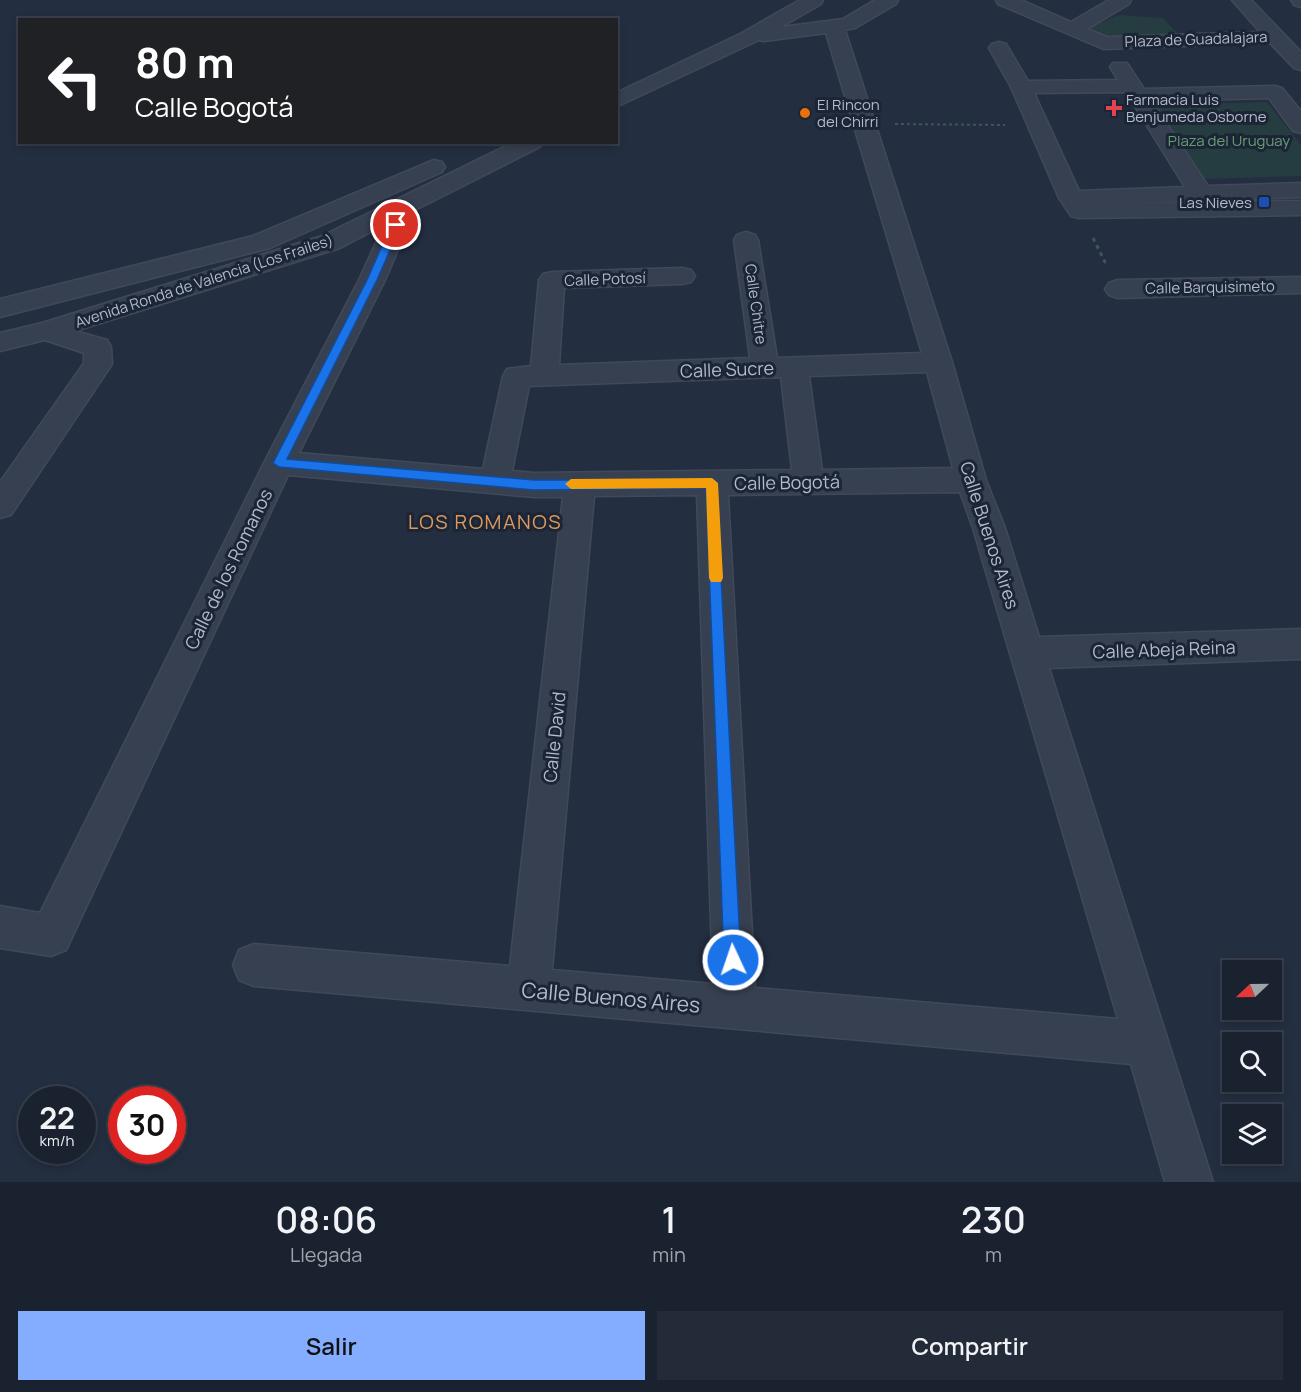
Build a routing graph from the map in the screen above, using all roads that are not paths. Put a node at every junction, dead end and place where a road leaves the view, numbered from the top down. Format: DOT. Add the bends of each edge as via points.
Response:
graph roads {
  1 [pos="814,0"];
  2 [pos="889,0"];
  3 [pos="1005,0"];
  4 [pos="1122,0"];
  5 [pos="1241,0"];
  6 [pos="834,26"];
  7 [pos="1073,29"];
  8 [pos="1275,37"];
  9 [pos="747,38"];
  10 [pos="1104,43"];
  11 [pos="999,48"];
  12 [pos="677,50"];
  13 [pos="1301,64"];
  14 [pos="618,83"];
  15 [pos="1021,87"];
  16 [pos="1136,90"];
  17 [pos="1301,91"];
  18 [pos="1275,92"];
  19 [pos="618,100"];
  20 [pos="1301,126"];
  21 [pos="485,144"];
  22 [pos="528,144"];
  23 [pos="1301,190"];
  24 [pos="1205,201"];
  25 [pos="405,205"];
  26 [pos="1301,208"];
  27 [pos="746,240"];
  28 [pos="682,276"];
  29 [pos="1301,285"];
  30 [pos="1118,289"];
  31 [pos="0,308"];
  32 [pos="45,331"];
  33 [pos="0,342"];
  34 [pos="938,362"];
  35 [pos="795,367"];
  36 [pos="765,368"];
  37 [pos="530,375"];
  38 [pos="279,463"];
  39 [pos="971,480"];
  40 [pos="495,481"];
  41 [pos="808,482"];
  42 [pos="712,483"];
  43 [pos="580,484"];
  44 [pos="0,506"];
  45 [pos="1301,644"];
  46 [pos="1027,654"];
  47 [pos="0,927"];
  48 [pos="254,965"];
  49 [pos="529,990"];
  50 [pos="735,1008"];
  51 [pos="1147,1044"];
  52 [pos="1189,1182"];
  1 -- 9 [label="street"];
  2 -- 6 [label="street" via="848,24"];
  3 -- 7 [label="street"];
  4 -- 7 [label="street"];
  5 -- 8 [label="street, Plaza de Guadalajara"];
  6 -- 9 [label="street"];
  6 -- 34 [label="street, Calle Buenos Aires"];
  7 -- 10 [label="street"];
  8 -- 10 [label="street, Plaza de Guadalajara"];
  8 -- 13 [label="street"];
  9 -- 19 [label="street"];
  10 -- 16 [label="street"];
  11 -- 15 [label="street"];
  12 -- 14 [label="street"];
  15 -- 16 [label="street"];
  15 -- 24 [label="street" via="1075,205"];
  16 -- 18 [label="street"];
  16 -- 24 [label="street"];
  17 -- 18 [label="street"];
  18 -- 20 [label="street"];
  21 -- 31 [label="street, Avenida Ronda de Valencia (Los Frailes)" via="261,242"];
  22 -- 25 [label="street, Avenida Ronda de Valencia (Los Frailes)"];
  23 -- 24 [label="street"];
  24 -- 26 [label="street"];
  25 -- 32 [label="street, Avenida Ronda de Valencia (Los Frailes)" via="331,243"];
  25 -- 38 [label="street, Calle de los Romanos" via="372,280"];
  27 -- 36 [label="street, Calle Chitre"];
  28 -- 37 [label="street, Calle Potosí" via="552,280"];
  29 -- 30 [label="street, Calle Barquisimeto"];
  32 -- 33 [label="street, Avenida Ronda de Valencia (Los Frailes)"];
  32 -- 44 [label="street" via="97,347 98,364"];
  34 -- 35 [label="street, Calle Sucre"];
  34 -- 39 [label="street, Calle Buenos Aires"];
  35 -- 36 [label="street, Calle Sucre"];
  35 -- 41 [label="street"];
  36 -- 37 [label="street, Calle Sucre"];
  37 -- 40 [label="street"];
  38 -- 40 [label="street, Calle Bogotá"];
  38 -- 47 [label="street, Calle de los Romanos" via="51,935"];
  39 -- 41 [label="street, Calle Bogotá"];
  39 -- 46 [label="street, Calle Buenos Aires"];
  40 -- 43 [label="street, Calle Bogotá"];
  41 -- 42 [label="street, Calle Bogotá"];
  42 -- 43 [label="street, Calle Bogotá"];
  42 -- 50 [label="street"];
  43 -- 49 [label="street, Calle David"];
  45 -- 46 [label="street, Calle Abeja Reina"];
  46 -- 51 [label="street, Calle Buenos Aires"];
  48 -- 49 [label="street, Calle Buenos Aires"];
  49 -- 50 [label="street, Calle Buenos Aires"];
  50 -- 51 [label="street, Calle Buenos Aires"];
  51 -- 52 [label="street, Calle Buenos Aires"];
}
